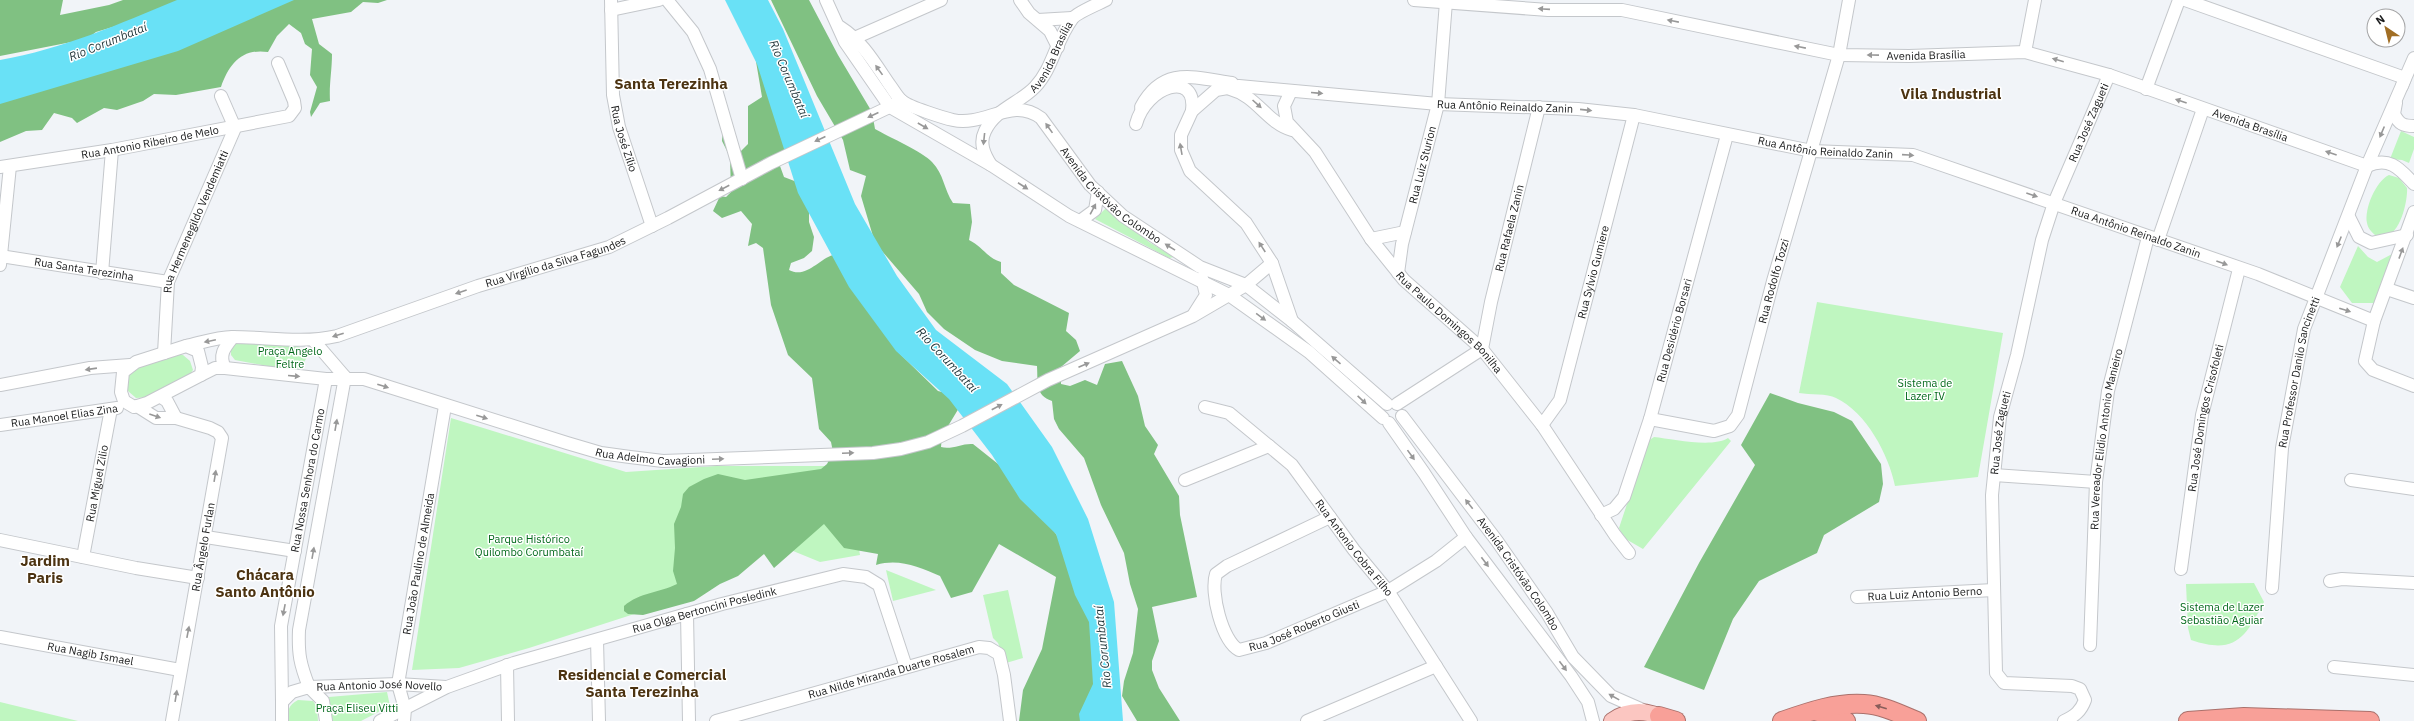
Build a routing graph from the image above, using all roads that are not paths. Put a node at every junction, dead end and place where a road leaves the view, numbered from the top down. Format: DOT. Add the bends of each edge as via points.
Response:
graph roads {
  1 [pos="659,0"];
  2 [pos="667,0"];
  3 [pos="826,0"];
  4 [pos="941,0"];
  5 [pos="1020,0"];
  6 [pos="1106,0"];
  7 [pos="1414,0"];
  8 [pos="1849,0"];
  9 [pos="2035,0"];
  10 [pos="2179,0"];
  11 [pos="2185,0"];
  12 [pos="1446,2"];
  13 [pos="611,5"];
  14 [pos="1622,5"];
  15 [pos="1072,18"];
  16 [pos="1038,20"];
  17 [pos="850,40"];
  18 [pos="1058,47"];
  19 [pos="2025,52"];
  20 [pos="1839,54"];
  21 [pos="2414,58"];
  22 [pos="278,63"];
  23 [pos="2109,75"];
  24 [pos="2405,78"];
  25 [pos="1251,86"];
  26 [pos="1223,87"];
  27 [pos="2146,89"];
  28 [pos="1291,91"];
  29 [pos="221,96"];
  30 [pos="902,101"];
  31 [pos="1438,104"];
  32 [pos="890,107"];
  33 [pos="1142,107"];
  34 [pos="1539,107"];
  35 [pos="2203,109"];
  36 [pos="1192,111"];
  37 [pos="996,115"];
  38 [pos="1634,115"];
  39 [pos="1136,124"];
  40 [pos="2414,126"];
  41 [pos="235,128"];
  42 [pos="1293,130"];
  43 [pos="1728,134"];
  44 [pos="112,150"];
  45 [pos="1812,151"];
  46 [pos="991,165"];
  47 [pos="5,166"];
  48 [pos="2368,166"];
  49 [pos="742,179"];
  50 [pos="2414,184"];
  51 [pos="1098,192"];
  52 [pos="2054,203"];
  53 [pos="2413,216"];
  54 [pos="2349,217"];
  55 [pos="1080,221"];
  56 [pos="652,226"];
  57 [pos="1405,232"];
  58 [pos="2407,235"];
  59 [pos="2153,238"];
  60 [pos="1371,240"];
  61 [pos="1186,257"];
  62 [pos="0,259"];
  63 [pos="1272,263"];
  64 [pos="2239,269"];
  65 [pos="1398,273"];
  66 [pos="102,274"];
  67 [pos="168,282"];
  68 [pos="1205,284"];
  69 [pos="1246,285"];
  70 [pos="2387,289"];
  71 [pos="1230,295"];
  72 [pos="2414,298"];
  73 [pos="2315,299"];
  74 [pos="1193,316"];
  75 [pos="2374,321"];
  76 [pos="1292,322"];
  77 [pos="233,337"];
  78 [pos="314,341"];
  79 [pos="186,346"];
  80 [pos="1482,349"];
  81 [pos="164,353"];
  82 [pos="130,365"];
  83 [pos="225,368"];
  84 [pos="201,375"];
  85 [pos="345,377"];
  86 [pos="326,379"];
  87 [pos="0,385"];
  88 [pos="2414,386"];
  89 [pos="161,396"];
  90 [pos="1392,404"];
  91 [pos="133,406"];
  92 [pos="445,406"];
  93 [pos="1205,407"];
  94 [pos="111,409"];
  95 [pos="1402,416"];
  96 [pos="176,418"];
  97 [pos="1650,419"];
  98 [pos="1386,421"];
  99 [pos="0,425"];
  100 [pos="1542,425"];
  101 [pos="1269,446"];
  102 [pos="1994,475"];
  103 [pos="1185,480"];
  104 [pos="2351,480"];
  105 [pos="2096,482"];
  106 [pos="2414,489"];
  107 [pos="1601,515"];
  108 [pos="1330,517"];
  109 [pos="206,537"];
  110 [pos="1466,537"];
  111 [pos="0,540"];
  112 [pos="295,551"];
  113 [pos="1629,553"];
  114 [pos="83,557"];
  115 [pos="2182,569"];
  116 [pos="198,578"];
  117 [pos="2330,581"];
  118 [pos="2414,583"];
  119 [pos="2272,588"];
  120 [pos="1994,590"];
  121 [pos="1388,591"];
  122 [pos="1857,597"];
  123 [pos="687,614"];
  124 [pos="0,637"];
  125 [pos="597,640"];
  126 [pos="2090,645"];
  127 [pos="507,665"];
  128 [pos="1436,666"];
  129 [pos="906,667"];
  130 [pos="2334,667"];
  131 [pos="180,670"];
  132 [pos="2414,675"];
  133 [pos="398,684"];
  134 [pos="309,687"];
  135 [pos="447,687"];
  136 [pos="282,702"];
  137 [pos="1811,711"];
  138 [pos="404,715"];
  139 [pos="1658,717"];
  140 [pos="172,721"];
  141 [pos="282,721"];
  142 [pos="326,721"];
  143 [pos="380,721"];
  144 [pos="508,721"];
  145 [pos="599,721"];
  146 [pos="689,721"];
  147 [pos="716,721"];
  148 [pos="1010,721"];
  149 [pos="1307,721"];
  150 [pos="1471,721"];
  151 [pos="1593,721"];
  152 [pos="1612,721"];
  153 [pos="1676,721"];
  154 [pos="1782,721"];
  155 [pos="1846,721"];
  156 [pos="1917,721"];
  157 [pos="2064,721"];
  158 [pos="2188,721"];
  159 [pos="2370,721"];
  1 -- 13 [label="street"];
  2 -- 49 [label="street" via="693,32 710,69"];
  3 -- 17 [label="street, Avenida Cristóvão Colombo"];
  4 -- 17 [label="street"];
  5 -- 16 [label="street" via="1029,13"];
  6 -- 15 [label="street, Avenida Brasília"];
  7 -- 12 [label="street, Avenida Brasília"];
  8 -- 20 [label="street, Rua Rodolfo Tozzi"];
  9 -- 19 [label="street"];
  10 -- 27 [label="street"];
  11 -- 24 [label="street"];
  14 -- 12 [label="street, Avenida Brasília, one-way" via="1548,10"];
  12 -- 31 [label="street, Rua Luiz Sturion"];
  13 -- 56 [label="street, Rua José Zílio" via="613,95 619,127"];
  20 -- 14 [label="street, Avenida Brasília, one-way"];
  15 -- 16 [label="street"];
  15 -- 18 [label="street, Avenida Brasília"];
  16 -- 18 [label="street" via="1050,31"];
  30 -- 17 [label="street, Avenida Cristóvão Colombo, one-way"];
  17 -- 32 [label="street, Avenida Cristóvão Colombo"];
  18 -- 37 [label="street, Avenida Brasília" via="1035,87"];
  19 -- 20 [label="street, Avenida Brasília, one-way" via="1909,56"];
  23 -- 19 [label="street, Avenida Brasília, one-way"];
  20 -- 45 [label="street, Rua Rodolfo Tozzi"];
  21 -- 24 [label="street"];
  22 -- 41 [label="street, Rua Antonio Ribeiro de Melo" via="295,108 293,113 281,119"];
  23 -- 27 [label="street, Avenida Brasília"];
  23 -- 52 [label="street, Rua José Zagueti"];
  24 -- 40 [label="street" via="2394,114 2400,124"];
  24 -- 48 [label="street, Rua Professor Danilo Sancinetti, one-way"];
  25 -- 26 [label="street, Rua Antônio Reinaldo Zanin"];
  25 -- 28 [label="street, Rua Antônio Reinaldo Zanin"];
  25 -- 33 [label="street, Rua Antônio Reinaldo Zanin" via="1179,76 1155,87"];
  26 -- 36 [label="street" via="1210,94"];
  26 -- 42 [label="street, one-way" via="1251,99 1281,125"];
  35 -- 27 [label="street, Avenida Brasília, one-way"];
  28 -- 31 [label="street, Rua Antônio Reinaldo Zanin, one-way"];
  28 -- 42 [label="street, Rua Paulo Domingos Bonilha" via="1284,112"];
  29 -- 41 [label="street"];
  30 -- 32 [label="street, Rua Virgílio da Silva Fagundes"];
  30 -- 37 [label="street, Avenida Cristóvão Colombo" via="954,120 965,121"];
  31 -- 34 [label="street, Rua Antônio Reinaldo Zanin"];
  31 -- 57 [label="street, Rua Luiz Sturion"];
  32 -- 46 [label="street, Avenida Cristóvão Colombo, one-way"];
  32 -- 49 [label="street, Rua Virgílio da Silva Fagundes, one-way"];
  33 -- 36 [label="street, Rua Antônio Reinaldo Zanin" via="1156,93 1174,86 1188,93 1192,101"];
  33 -- 39 [label="street, Rua Antônio Reinaldo Zanin"];
  34 -- 38 [label="street, Rua Antônio Reinaldo Zanin, one-way"];
  34 -- 80 [label="street, Rua Rafaela Zanin" via="1491,302"];
  48 -- 35 [label="street, Avenida Brasília, one-way"];
  35 -- 59 [label="street, Rua Vereador Elidio Antonio Manieiro"];
  63 -- 36 [label="street, one-way" via="1246,223 1198,180 1186,165 1180,144 1184,126"];
  37 -- 46 [label="street, one-way" via="982,138 984,153"];
  51 -- 37 [label="street, Avenida Cristóvão Colombo, one-way" via="1074,166 1041,118 1032,111 1015,108"];
  38 -- 43 [label="street, Rua Antônio Reinaldo Zanin"];
  38 -- 100 [label="street, Rua Sylvio Gumiere" via="1560,400"];
  41 -- 44 [label="street, Rua Antonio Ribeiro de Melo"];
  41 -- 67 [label="street, Rua Hermenegildo Vendemiatti"];
  42 -- 60 [label="street, Rua Paulo Domingos Bonilha" via="1316,152"];
  43 -- 45 [label="street, Rua Antônio Reinaldo Zanin"];
  43 -- 97 [label="street, Rua Desidério Borsari"];
  44 -- 47 [label="street, Rua Antonio Ribeiro de Melo"];
  44 -- 66 [label="street"];
  45 -- 52 [label="street, Rua Antônio Reinaldo Zanin, one-way" via="1913,155"];
  45 -- 97 [label="street, Rua Rodolfo Tozzi" via="1773,281 1738,415 1730,426 1714,431"];
  46 -- 55 [label="street, Avenida Cristóvão Colombo, one-way"];
  47 -- 62 [label="street"];
  48 -- 50 [label="street, Avenida Brasília" via="2382,162 2395,164"];
  48 -- 54 [label="street, Rua Professor Danilo Sancinetti"];
  49 -- 56 [label="street, Rua Virgílio da Silva Fagundes, one-way"];
  55 -- 51 [label="street, one-way" via="1095,210"];
  61 -- 51 [label="street, Avenida Cristóvão Colombo, one-way" via="1134,224"];
  52 -- 59 [label="street, Rua Antônio Reinaldo Zanin"];
  52 -- 102 [label="street, Rua José Zagueti" via="2042,240 2017,355 2000,417"];
  53 -- 58 [label="street"];
  54 -- 58 [label="street" via="2349,222 2359,237 2371,243"];
  54 -- 73 [label="street, Rua Professor Danilo Sancinetti, one-way"];
  55 -- 68 [label="street, Avenida Cristóvão Colombo"];
  56 -- 78 [label="street, Rua Virgílio da Silva Fagundes, one-way" via="609,247 478,286 337,336"];
  57 -- 60 [label="street"];
  57 -- 65 [label="street, Rua Luiz Sturion"];
  70 -- 58 [label="street, one-way"];
  59 -- 64 [label="street, Rua Antônio Reinaldo Zanin, one-way"];
  59 -- 105 [label="street, Rua Vereador Elidio Antonio Manieiro" via="2108,391"];
  60 -- 65 [label="street, Rua Paulo Domingos Bonilha"];
  61 -- 68 [label="street"];
  61 -- 69 [label="street, Avenida Cristóvão Colombo" via="1214,274"];
  62 -- 66 [label="street, Rua Santa Terezinha"];
  63 -- 69 [label="street"];
  63 -- 76 [label="street"];
  64 -- 73 [label="street, Rua Antônio Reinaldo Zanin" via="2258,274"];
  64 -- 115 [label="street, Rua José Domingos Crisofoleti" via="2202,416"];
  65 -- 80 [label="street, Rua Paulo Domingos Bonilha"];
  66 -- 67 [label="street, Rua Santa Terezinha"];
  67 -- 81 [label="street, Rua Hermenegildo Vendemiatti"];
  68 -- 71 [label="street, Avenida Cristóvão Colombo"];
  68 -- 74 [label="street" via="1206,295"];
  69 -- 71 [label="street"];
  69 -- 76 [label="street, Avenida Cristóvão Colombo"];
  70 -- 72 [label="street"];
  70 -- 75 [label="street"];
  71 -- 74 [label="street, Rua Adelmo Cavagioni"];
  71 -- 98 [label="street, Avenida Cristóvão Colombo, one-way" via="1309,352"];
  73 -- 75 [label="street, Rua Antônio Reinaldo Zanin, one-way"];
  73 -- 119 [label="street, Rua Professor Danilo Sancinetti" via="2304,330 2282,448"];
  92 -- 74 [label="street, Rua Adelmo Cavagioni, one-way" via="602,453 663,461 901,449 928,442 1048,380"];
  75 -- 88 [label="street" via="2365,361 2373,370"];
  90 -- 76 [label="street, Avenida Cristóvão Colombo, one-way"];
  77 -- 78 [label="street, Rua Virgílio da Silva Fagundes"];
  77 -- 79 [label="street, Rua Virgílio da Silva Fagundes, one-way"];
  77 -- 83 [label="street" via="222,352"];
  78 -- 85 [label="street"];
  79 -- 81 [label="street, Rua Virgílio da Silva Fagundes"];
  79 -- 84 [label="street" via="198,351"];
  80 -- 90 [label="street"];
  80 -- 100 [label="street, Rua Paulo Domingos Bonilha"];
  81 -- 82 [label="street, Rua Virgílio da Silva Fagundes"];
  82 -- 87 [label="street, one-way" via="90,368"];
  82 -- 91 [label="street" via="123,372 121,392"];
  83 -- 84 [label="street, Rua Manoel Elias Zina" via="215,368"];
  83 -- 86 [label="street, Rua Adelmo Cavagioni, one-way"];
  84 -- 89 [label="street, Rua Manoel Elias Zina"];
  85 -- 86 [label="street, Rua Adelmo Cavagioni"];
  85 -- 92 [label="street, Rua Adelmo Cavagioni, one-way" via="364,379"];
  134 -- 85 [label="street, Rua Nossa Senhora do Carmo, one-way" via="298,656 299,630"];
  86 -- 112 [label="street, Rua Nossa Senhora do Carmo"];
  89 -- 91 [label="street, Rua Manoel Elias Zina"];
  89 -- 96 [label="street" via="167,401"];
  90 -- 95 [label="street" via="1402,409"];
  90 -- 98 [label="street" via="1382,410"];
  91 -- 94 [label="street, Rua Manoel Elias Zina"];
  91 -- 96 [label="street, one-way" via="156,418"];
  92 -- 133 [label="street, Rua João Paulino de Almeida"];
  93 -- 101 [label="street, Rua Antonio Cobra Filho" via="1229,413"];
  94 -- 99 [label="street, Rua Manoel Elias Zina"];
  94 -- 114 [label="street, Rua Miguel Zilio"];
  95 -- 98 [label="street" via="1398,422"];
  139 -- 95 [label="street, Avenida Cristóvão Colombo, one-way" via="1611,696 1573,657 1547,613 1497,541"];
  109 -- 96 [label="street, Rua Ângelo Furlan, one-way" via="222,438 218,432 210,428"];
  97 -- 107 [label="street, Rua Desidério Borsari" via="1624,496 1614,509"];
  98 -- 110 [label="street, Avenida Cristóvão Colombo, one-way"];
  100 -- 107 [label="street, Rua Paulo Domingos Bonilha"];
  101 -- 103 [label="street"];
  101 -- 108 [label="street, Rua Antonio Cobra Filho" via="1292,465"];
  102 -- 105 [label="street"];
  102 -- 120 [label="street, Rua José Zagueti"];
  104 -- 106 [label="street"];
  105 -- 126 [label="street, Rua Vereador Elidio Antonio Manieiro"];
  107 -- 113 [label="street, Rua Paulo Domingos Bonilha"];
  108 -- 121 [label="street, Rua Antonio Cobra Filho"];
  108 -- 121 [label="street, Rua José Roberto Giusti" via="1226,566 1216,574 1213,591 1230,644 1239,650 1266,644"];
  109 -- 112 [label="street"];
  109 -- 116 [label="street, Rua Ângelo Furlan"];
  110 -- 121 [label="street, Rua José Roberto Giusti" via="1436,561"];
  110 -- 151 [label="street, Avenida Cristóvão Colombo, one-way" via="1571,676 1588,702"];
  111 -- 114 [label="street"];
  112 -- 136 [label="street, Rua Nossa Senhora do Carmo, one-way" via="281,626"];
  114 -- 116 [label="street"];
  131 -- 116 [label="street, Rua Ângelo Furlan, one-way"];
  117 -- 118 [label="street" via="2342,579"];
  120 -- 122 [label="street, Rua Luiz Antonio Berno"];
  120 -- 157 [label="street, Rua José Zagueti" via="1994,663 1997,676 2004,683 2072,686 2080,689 2085,700 2083,706 2078,713"];
  121 -- 128 [label="street, Rua Antonio Cobra Filho"];
  123 -- 125 [label="street, Rua Olga Bertoncini Posledink"];
  123 -- 129 [label="street, Rua Olga Bertoncini Posledink" via="832,575 866,577 879,585"];
  123 -- 146 [label="street"];
  124 -- 131 [label="street, Rua Nagib Ismael"];
  125 -- 127 [label="street, Rua Olga Bertoncini Posledink"];
  125 -- 145 [label="street"];
  127 -- 135 [label="street, Rua Olga Bertoncini Posledink"];
  127 -- 144 [label="street"];
  128 -- 149 [label="street"];
  128 -- 150 [label="street, Rua Antonio Cobra Filho"];
  129 -- 147 [label="street, Rua Nilde Miranda Duarte Rosalem"];
  129 -- 148 [label="street, Rua Nilde Miranda Duarte Rosalem" via="979,647 992,649 999,654 1001,660"];
  130 -- 132 [label="street"];
  140 -- 131 [label="street, Rua Ângelo Furlan, one-way"];
  133 -- 134 [label="street, Rua Antonio José Novello"];
  133 -- 135 [label="street, Rua Antonio José Novello"];
  133 -- 138 [label="street, Rua João Paulino de Almeida"];
  134 -- 136 [label="street, Rua Antonio José Novello" via="292,692"];
  134 -- 142 [label="street" via="323,701"];
  135 -- 138 [label="street, Rua Antonio José Novello"];
  136 -- 141 [label="street, Rua Nossa Senhora do Carmo"];
  137 -- 154 [label="highway"];
  137 -- 155 [label="highway" via="1830,713"];
  156 -- 137 [label="highway, one-way" via="1883,707 1865,704 1846,704"];
  138 -- 143 [label="street, Rua Antonio José Novello"];
  139 -- 152 [label="main road" via="1628,713"];
  139 -- 153 [label="highway"];
  158 -- 159 [label="highway" via="2244,717"];
}
